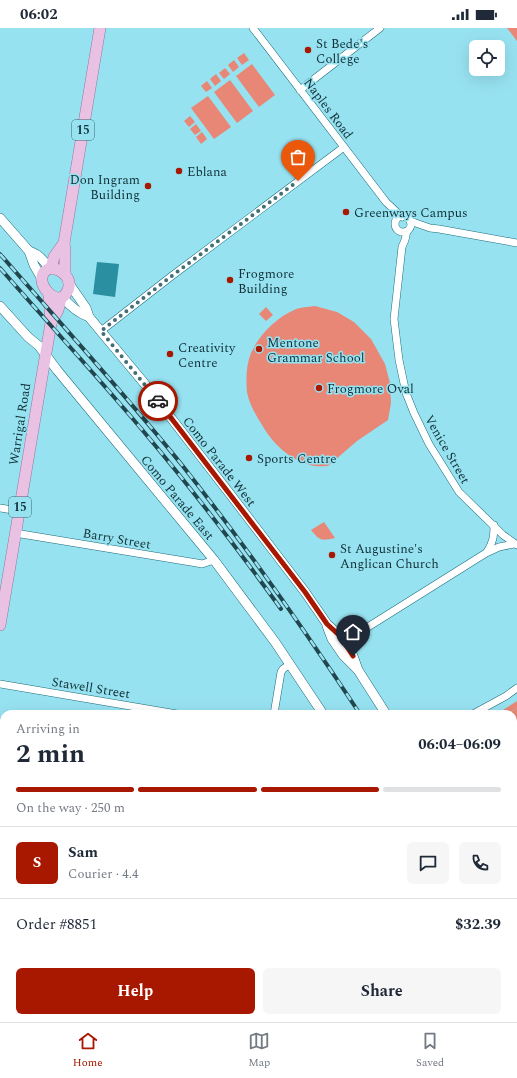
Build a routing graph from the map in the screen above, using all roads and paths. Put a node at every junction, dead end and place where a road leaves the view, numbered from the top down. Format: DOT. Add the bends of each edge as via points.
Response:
graph roads {
  1 [pos="100,28"];
  2 [pos="253,28"];
  3 [pos="380,28"];
  4 [pos="300,90"];
  5 [pos="344,147"];
  6 [pos="386,202"];
  7 [pos="402,217"];
  8 [pos="0,218"];
  9 [pos="410,221"];
  10 [pos="395,223"];
  11 [pos="430,228"];
  12 [pos="408,230"];
  13 [pos="399,231"];
  14 [pos="64,243"];
  15 [pos="517,243"];
  16 [pos="402,247"];
  17 [pos="29,250"];
  18 [pos="50,269"];
  19 [pos="67,278"];
  20 [pos="42,279"];
  21 [pos="49,294"];
  22 [pos="62,297"];
  23 [pos="1,310"];
  24 [pos="89,316"];
  25 [pos="51,323"];
  26 [pos="101,331"];
  27 [pos="45,355"];
  28 [pos="0,508"];
  29 [pos="19,511"];
  30 [pos="494,526"];
  31 [pos="15,533"];
  32 [pos="516,544"];
  33 [pos="486,553"];
  34 [pos="214,560"];
  35 [pos="327,624"];
  36 [pos="0,625"];
  37 [pos="344,642"];
  38 [pos="290,664"];
  39 [pos="358,670"];
  40 [pos="0,684"];
  41 [pos="517,688"];
  42 [pos="153,710"];
  43 [pos="275,710"];
  44 [pos="320,710"];
  45 [pos="383,710"];
  46 [pos="480,710"];
  1 -- 14 [label="main road, 15"];
  2 -- 4 [label="street, Naples Road"];
  3 -- 4 [label="street"];
  4 -- 5 [label="street, Naples Road"];
  5 -- 6 [label="street, Naples Road"];
  5 -- 26 [label="street"];
  6 -- 7 [label="street, Naples Road"];
  6 -- 10 [label="street, Naples Road"];
  7 -- 9 [label="street"];
  7 -- 10 [label="street"];
  8 -- 17 [label="street"];
  9 -- 11 [label="street"];
  9 -- 12 [label="street"];
  10 -- 13 [label="street"];
  11 -- 12 [label="street"];
  11 -- 15 [label="street"];
  12 -- 13 [label="street"];
  12 -- 16 [label="street, Venice Street"];
  13 -- 16 [label="street, Venice Street"];
  14 -- 18 [label="main road, 15" via="54,257"];
  14 -- 19 [label="main road, 15"];
  16 -- 30 [label="street, Venice Street" via="394,319 406,393 429,444 459,492"];
  17 -- 18 [label="street" via="46,262"];
  17 -- 20 [label="street"];
  18 -- 19 [label="main road" via="57,269"];
  18 -- 20 [label="main road, 15"];
  19 -- 22 [label="main road, 15" via="67,291"];
  19 -- 24 [label="street, Como Parade West"];
  20 -- 21 [label="main road, 15"];
  21 -- 22 [label="main road" via="57,298"];
  21 -- 25 [label="main road, Warrigal Road / 15"];
  22 -- 24 [label="street, Como Parade West" via="70,306"];
  22 -- 25 [label="main road, Warrigal Road / 15"];
  23 -- 27 [label="street, Como Parade East" via="39,346"];
  24 -- 26 [label="street, Como Parade West"];
  25 -- 27 [label="main road, Warrigal Road / 15"];
  26 -- 35 [label="street, Como Parade West" via="225,488"];
  27 -- 29 [label="main road, Warrigal Road / 15"];
  27 -- 34 [label="street, Como Parade East"];
  28 -- 29 [label="street"];
  29 -- 31 [label="main road, Warrigal Road / 15"];
  30 -- 32 [label="street, Venice Street"];
  30 -- 33 [label="street" via="492,545"];
  31 -- 34 [label="street, Barry Street" via="202,564"];
  31 -- 36 [label="main road, Warrigal Road / 15"];
  32 -- 33 [label="street" via="499,547"];
  33 -- 37 [label="street"];
  34 -- 38 [label="street, Como Parade East"];
  35 -- 37 [label="street, Como Parade West"];
  35 -- 39 [label="street, Como Parade West" via="332,639"];
  37 -- 39 [label="street, Como Parade West"];
  38 -- 43 [label="street" via="281,672"];
  38 -- 44 [label="street, Como Parade East"];
  39 -- 45 [label="street, Como Parade West"];
  40 -- 42 [label="street, Stawell Street"];
  41 -- 46 [label="street"];
}
